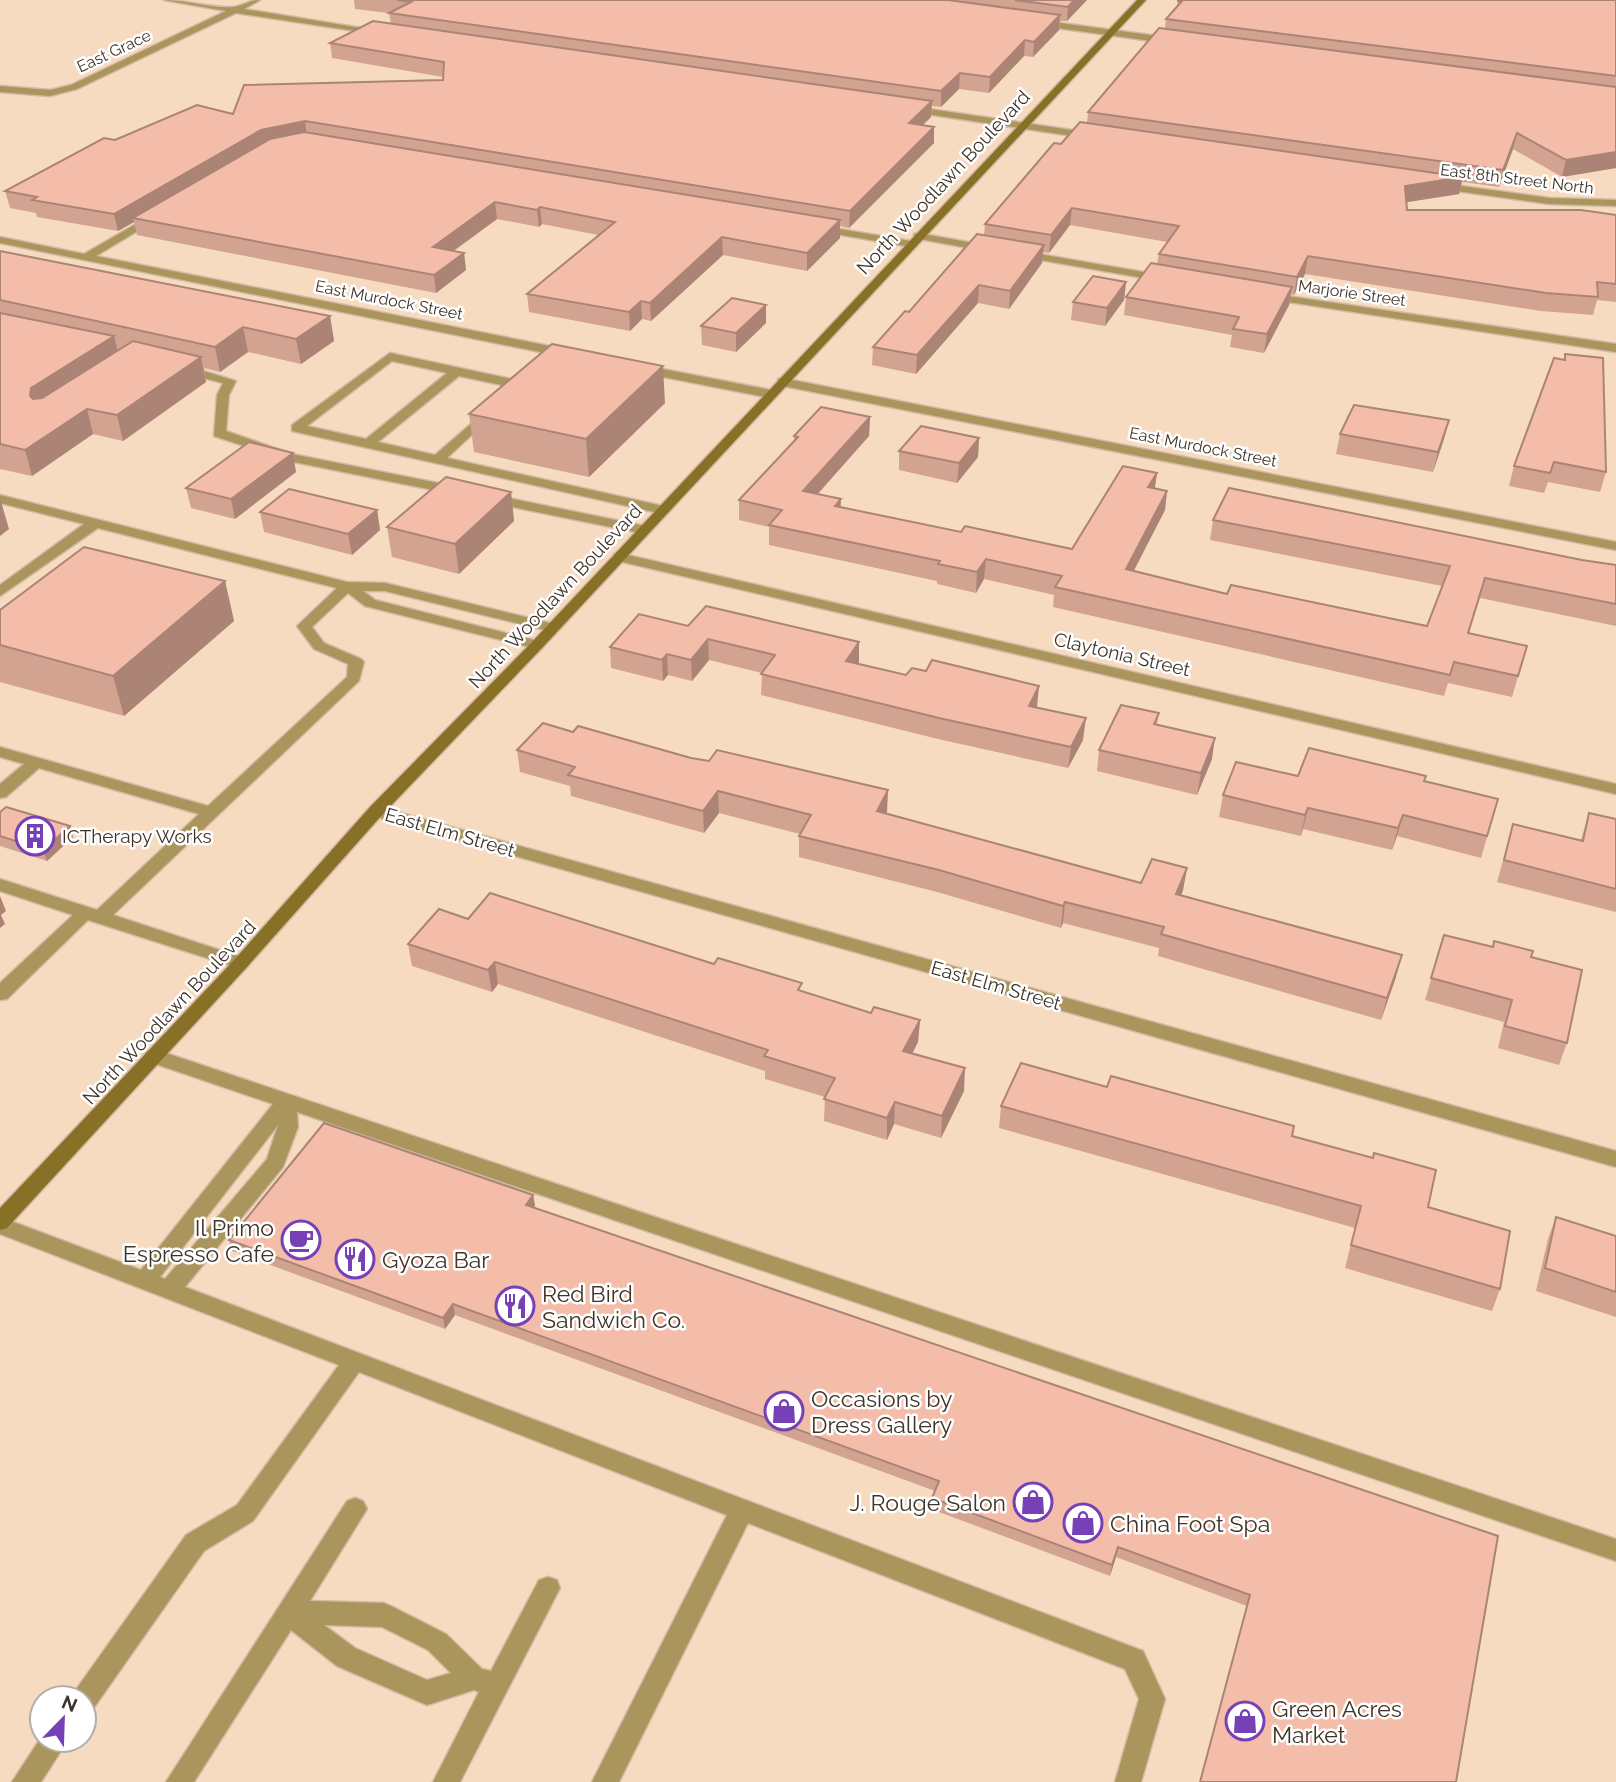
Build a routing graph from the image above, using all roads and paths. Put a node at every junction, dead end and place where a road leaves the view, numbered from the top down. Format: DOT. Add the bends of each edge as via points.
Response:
graph roads {
  1 [pos="168,0"];
  2 [pos="256,0"];
  3 [pos="1142,0"];
  4 [pos="236,10"];
  5 [pos="1026,22"];
  6 [pos="387,32"];
  7 [pos="1111,33"];
  8 [pos="1179,42"];
  9 [pos="0,89"];
  10 [pos="895,107"];
  11 [pos="1022,126"];
  12 [pos="1103,138"];
  13 [pos="1428,184"];
  14 [pos="1616,203"];
  15 [pos="169,208"];
  16 [pos="807,226"];
  17 [pos="0,240"];
  18 [pos="914,240"];
  19 [pos="999,250"];
  20 [pos="1013,252"];
  21 [pos="86,257"];
  22 [pos="1175,280"];
  23 [pos="1256,294"];
  24 [pos="1616,348"];
  25 [pos="586,357"];
  26 [pos="161,364"];
  27 [pos="627,366"];
  28 [pos="457,372"];
  29 [pos="782,382"];
  30 [pos="771,394"];
  31 [pos="368,444"];
  32 [pos="438,459"];
  33 [pos="0,499"];
  34 [pos="663,510"];
  35 [pos="95,523"];
  36 [pos="645,530"];
  37 [pos="1616,546"];
  38 [pos="619,558"];
  39 [pos="347,586"];
  40 [pos="0,592"];
  41 [pos="553,628"];
  42 [pos="537,645"];
  43 [pos="0,752"];
  44 [pos="36,762"];
  45 [pos="1616,789"];
  46 [pos="0,793"];
  47 [pos="376,811"];
  48 [pos="212,812"];
  49 [pos="0,885"];
  50 [pos="93,915"];
  51 [pos="241,963"];
  52 [pos="0,994"];
  53 [pos="154,1056"];
  54 [pos="286,1101"];
  55 [pos="1616,1159"];
  56 [pos="0,1224"];
  57 [pos="145,1281"];
  58 [pos="169,1290"];
  59 [pos="354,1361"];
  60 [pos="355,1509"];
  61 [pos="742,1510"];
  62 [pos="1616,1550"];
  63 [pos="548,1588"];
  64 [pos="288,1612"];
  65 [pos="486,1682"];
  66 [pos="95,1684"];
  67 [pos="45,1754"];
  68 [pos="25,1782"];
  69 [pos="179,1782"];
  70 [pos="446,1782"];
  71 [pos="605,1782"];
  72 [pos="1128,1782"];
  1 -- 4 [label="street"];
  2 -- 4 [label="street, East Grace"];
  3 -- 7 [label="main road, North Woodlawn Boulevard"];
  4 -- 6 [label="street"];
  4 -- 9 [label="street, East Grace" via="74,87 50,93"];
  5 -- 7 [label="street"];
  7 -- 8 [label="street"];
  7 -- 11 [label="main road, North Woodlawn Boulevard"];
  10 -- 11 [label="street"];
  11 -- 12 [label="street"];
  11 -- 18 [label="main road, North Woodlawn Boulevard"];
  13 -- 14 [label="street, East 8th Street North" via="1549,201"];
  15 -- 21 [label="street"];
  16 -- 18 [label="street"];
  17 -- 21 [label="street, East Murdock Street"];
  18 -- 19 [label="street"];
  18 -- 29 [label="main road, North Woodlawn Boulevard"];
  20 -- 22 [label="street"];
  21 -- 25 [label="street, East Murdock Street"];
  23 -- 24 [label="street, Marjorie Street"];
  26 -- 36 [label="street" via="230,381 223,394 219,433 240,442 289,457"];
  27 -- 30 [label="street"];
  28 -- 31 [label="street"];
  28 -- 31 [label="street" via="390,357 297,428"];
  28 -- 32 [label="street" via="520,385"];
  29 -- 30 [label="main road, North Woodlawn Boulevard"];
  29 -- 37 [label="street, East Murdock Street"];
  30 -- 34 [label="main road, North Woodlawn Boulevard"];
  31 -- 32 [label="street"];
  32 -- 34 [label="street"];
  33 -- 35 [label="street"];
  34 -- 36 [label="main road, North Woodlawn Boulevard"];
  35 -- 39 [label="street"];
  35 -- 40 [label="street"];
  36 -- 38 [label="main road, North Woodlawn Boulevard"];
  38 -- 41 [label="main road, North Woodlawn Boulevard"];
  38 -- 45 [label="street, Claytonia Street"];
  39 -- 41 [label="street" via="384,587"];
  39 -- 42 [label="street" via="370,603"];
  39 -- 48 [label="street" via="304,626 320,646 356,662 354,678"];
  41 -- 42 [label="main road, North Woodlawn Boulevard"];
  42 -- 47 [label="main road, North Woodlawn Boulevard"];
  43 -- 44 [label="street"];
  44 -- 46 [label="street"];
  44 -- 48 [label="street"];
  47 -- 51 [label="main road, North Woodlawn Boulevard"];
  47 -- 55 [label="street, East Elm Street"];
  48 -- 50 [label="street"];
  49 -- 50 [label="street"];
  50 -- 51 [label="street"];
  50 -- 52 [label="street"];
  51 -- 53 [label="main road, North Woodlawn Boulevard"];
  53 -- 54 [label="street"];
  53 -- 56 [label="main road, North Woodlawn Boulevard"];
  54 -- 57 [label="street"];
  54 -- 58 [label="street" via="288,1127 276,1162"];
  54 -- 62 [label="street"];
  56 -- 57 [label="street"];
  57 -- 58 [label="street"];
  58 -- 59 [label="street"];
  59 -- 61 [label="street"];
  59 -- 66 [label="street" via="245,1513 195,1543"];
  60 -- 64 [label="street"];
  61 -- 71 [label="street"];
  61 -- 72 [label="street" via="1134,1660 1152,1699"];
  63 -- 65 [label="street"];
  64 -- 65 [label="street" via="384,1615 437,1642"];
  64 -- 65 [label="street" via="346,1657 427,1693"];
  64 -- 69 [label="street"];
  65 -- 70 [label="street"];
  67 -- 68 [label="street"];
}
